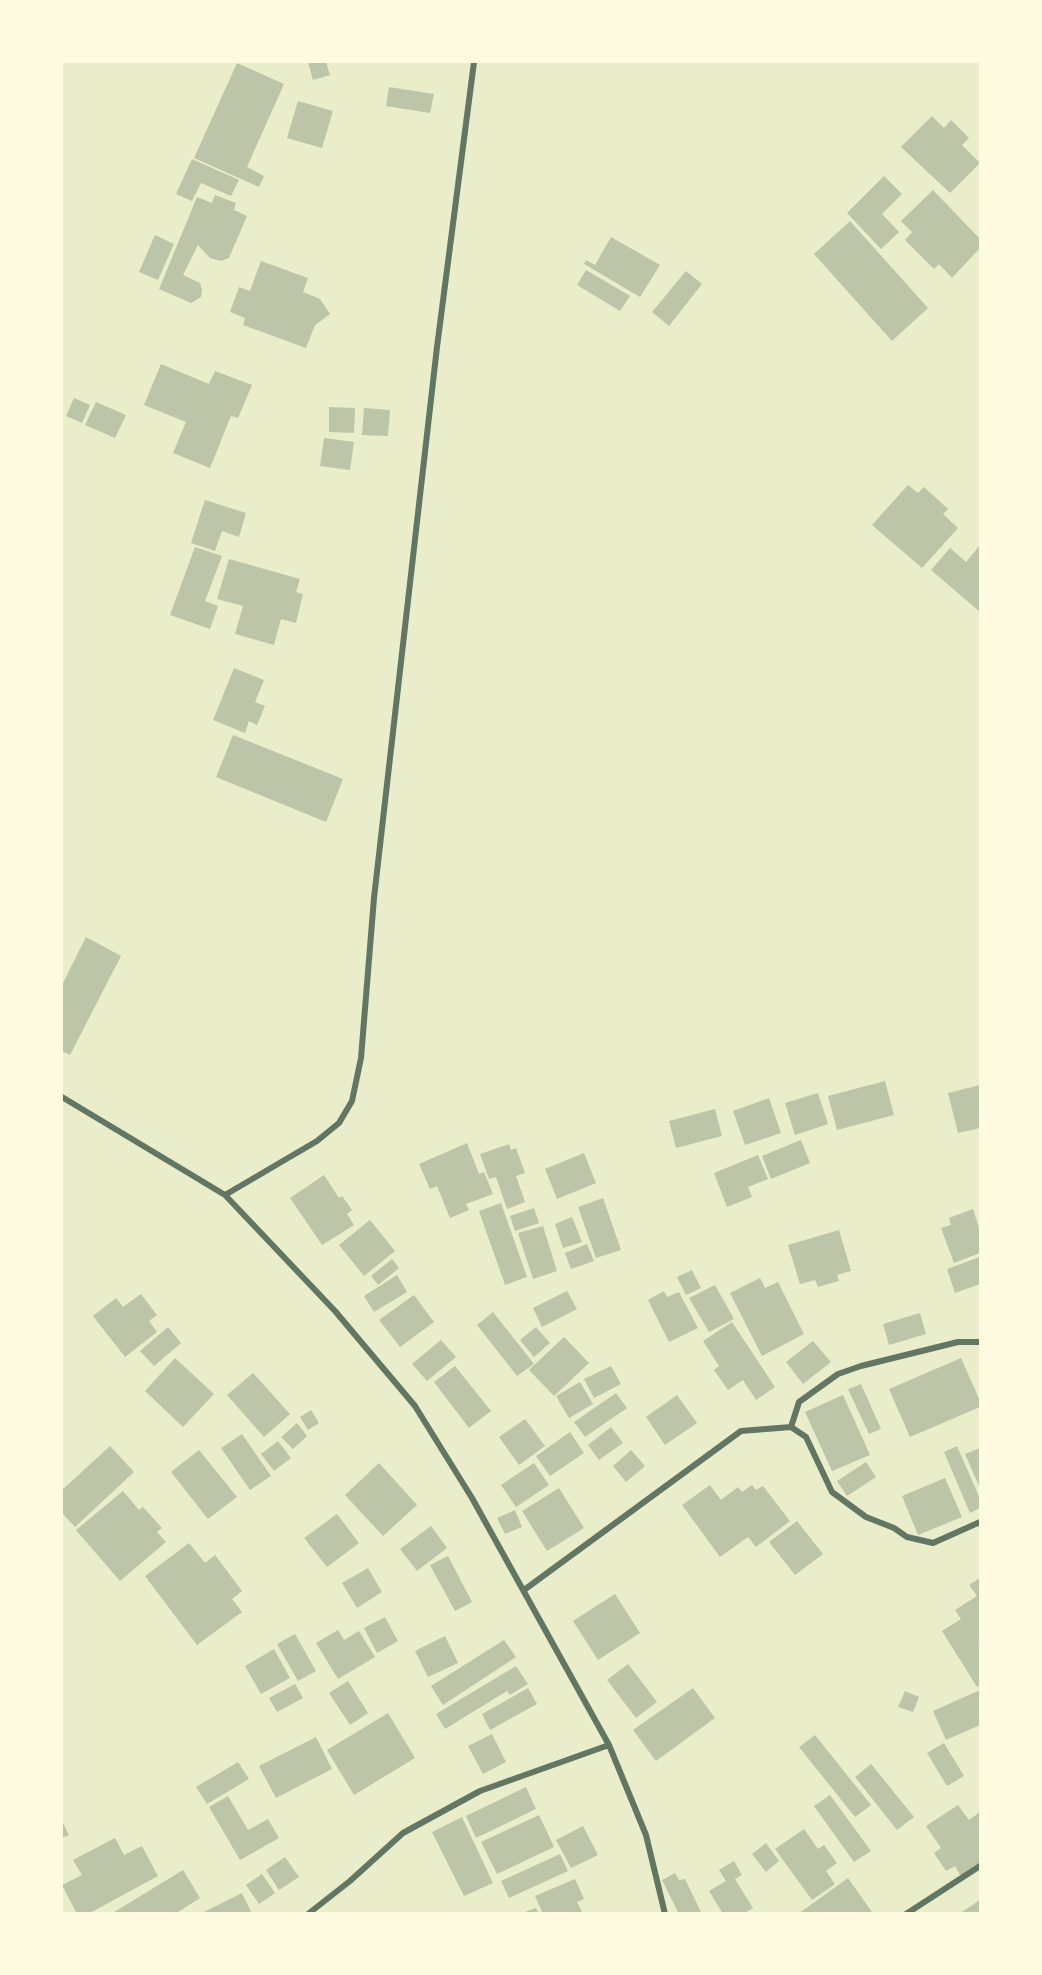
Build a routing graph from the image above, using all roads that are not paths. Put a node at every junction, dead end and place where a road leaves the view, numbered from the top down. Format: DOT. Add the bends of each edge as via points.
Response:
graph roads {
  1 [pos="474,62"];
  2 [pos="62,1097"];
  3 [pos="225,1195"];
  4 [pos="981,1342"];
  5 [pos="791,1427"];
  6 [pos="981,1522"];
  7 [pos="524,1590"];
  8 [pos="609,1745"];
  9 [pos="981,1866"];
  10 [pos="308,1914"];
  11 [pos="665,1914"];
  12 [pos="906,1914"];
  1 -- 3 [label="street" via="374,898 361,1059 352,1101 339,1123 317,1141"];
  2 -- 3 [label="street"];
  3 -- 7 [label="street" via="335,1311 415,1406"];
  4 -- 5 [label="street" via="958,1341 838,1374 799,1402"];
  5 -- 6 [label="street" via="806,1437 832,1492 866,1518 894,1528 907,1538 933,1543"];
  5 -- 7 [label="street" via="741,1431"];
  7 -- 8 [label="street"];
  8 -- 10 [label="street" via="480,1791 403,1833"];
  8 -- 11 [label="street" via="646,1835"];
  9 -- 12 [label="street"];
}
